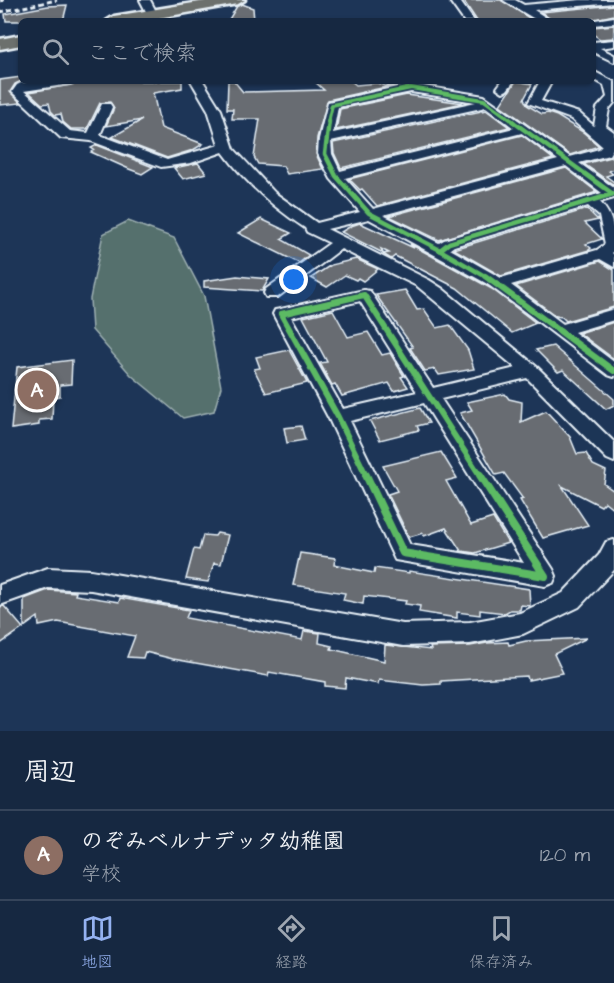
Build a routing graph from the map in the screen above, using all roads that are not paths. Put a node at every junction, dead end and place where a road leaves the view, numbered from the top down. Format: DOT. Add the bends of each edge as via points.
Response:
graph roads {
  1 [pos="238,0"];
  2 [pos="454,0"];
  3 [pos="508,0"];
  4 [pos="614,0"];
  5 [pos="523,9"];
  6 [pos="151,12"];
  7 [pos="126,18"];
  8 [pos="467,18"];
  9 [pos="540,18"];
  10 [pos="614,21"];
  11 [pos="596,22"];
  12 [pos="18,41"];
  13 [pos="614,43"];
  14 [pos="0,44"];
  15 [pos="596,46"];
  16 [pos="596,49"];
  17 [pos="614,59"];
  18 [pos="596,76"];
  19 [pos="611,83"];
  20 [pos="46,84"];
  21 [pos="199,84"];
  22 [pos="544,84"];
  23 [pos="487,103"];
  24 [pos="106,107"];
  25 [pos="524,129"];
  26 [pos="93,137"];
  27 [pos="325,139"];
  28 [pos="614,139"];
  29 [pos="227,148"];
  30 [pos="568,161"];
  31 [pos="336,176"];
  32 [pos="590,201"];
  33 [pos="369,213"];
  34 [pos="312,228"];
  35 [pos="340,243"];
  36 [pos="440,250"];
  37 [pos="608,257"];
  38 [pos="499,284"];
  39 [pos="272,293"];
  40 [pos="614,314"];
  41 [pos="560,330"];
  42 [pos="531,371"];
  43 [pos="614,371"];
  44 [pos="431,396"];
  45 [pos="338,417"];
  46 [pos="614,454"];
  47 [pos="614,549"];
  48 [pos="0,595"];
  1 -- 6 [label="highway"];
  2 -- 8 [label="street"];
  3 -- 5 [label="street"];
  4 -- 5 [label="street"];
  5 -- 9 [label="street"];
  6 -- 7 [label="highway"];
  10 -- 11 [label="street"];
  12 -- 14 [label="highway"];
  13 -- 15 [label="street"];
  16 -- 17 [label="street"];
  18 -- 19 [label="street"];
  19 -- 28 [label="street" via="613,97 603,108 600,127"];
  20 -- 26 [label="street" via="21,87 18,92 60,131"];
  21 -- 29 [label="street" via="210,99"];
  22 -- 30 [label="street" via="534,103 574,116 609,145 604,152"];
  23 -- 25 [label="street"];
  23 -- 27 [label="street"];
  23 -- 27 [label="street" via="411,88 344,102 332,105"];
  24 -- 26 [label="street"];
  25 -- 30 [label="street"];
  25 -- 31 [label="street"];
  26 -- 29 [label="street" via="166,164"];
  27 -- 31 [label="street" via="325,154"];
  29 -- 34 [label="street" via="277,202"];
  30 -- 32 [label="street" via="613,194"];
  30 -- 33 [label="street"];
  31 -- 33 [label="street"];
  32 -- 36 [label="street" via="449,243"];
  32 -- 37 [label="street" via="606,214 613,245"];
  33 -- 34 [label="street"];
  33 -- 36 [label="street"];
  34 -- 35 [label="street"];
  35 -- 39 [label="street"];
  35 -- 42 [label="street" via="423,283"];
  36 -- 38 [label="street"];
  37 -- 38 [label="street"];
  38 -- 41 [label="street"];
  40 -- 41 [label="street"];
  41 -- 43 [label="street"];
  42 -- 44 [label="street"];
  42 -- 46 [label="street"];
  44 -- 45 [label="street"];
  44 -- 45 [label="street" via="364,295 281,314"];
  44 -- 45 [label="street" via="545,576 403,553"];
  47 -- 48 [label="street" via="608,562 571,600 523,623 470,633 403,635 91,580 48,578"];
}
